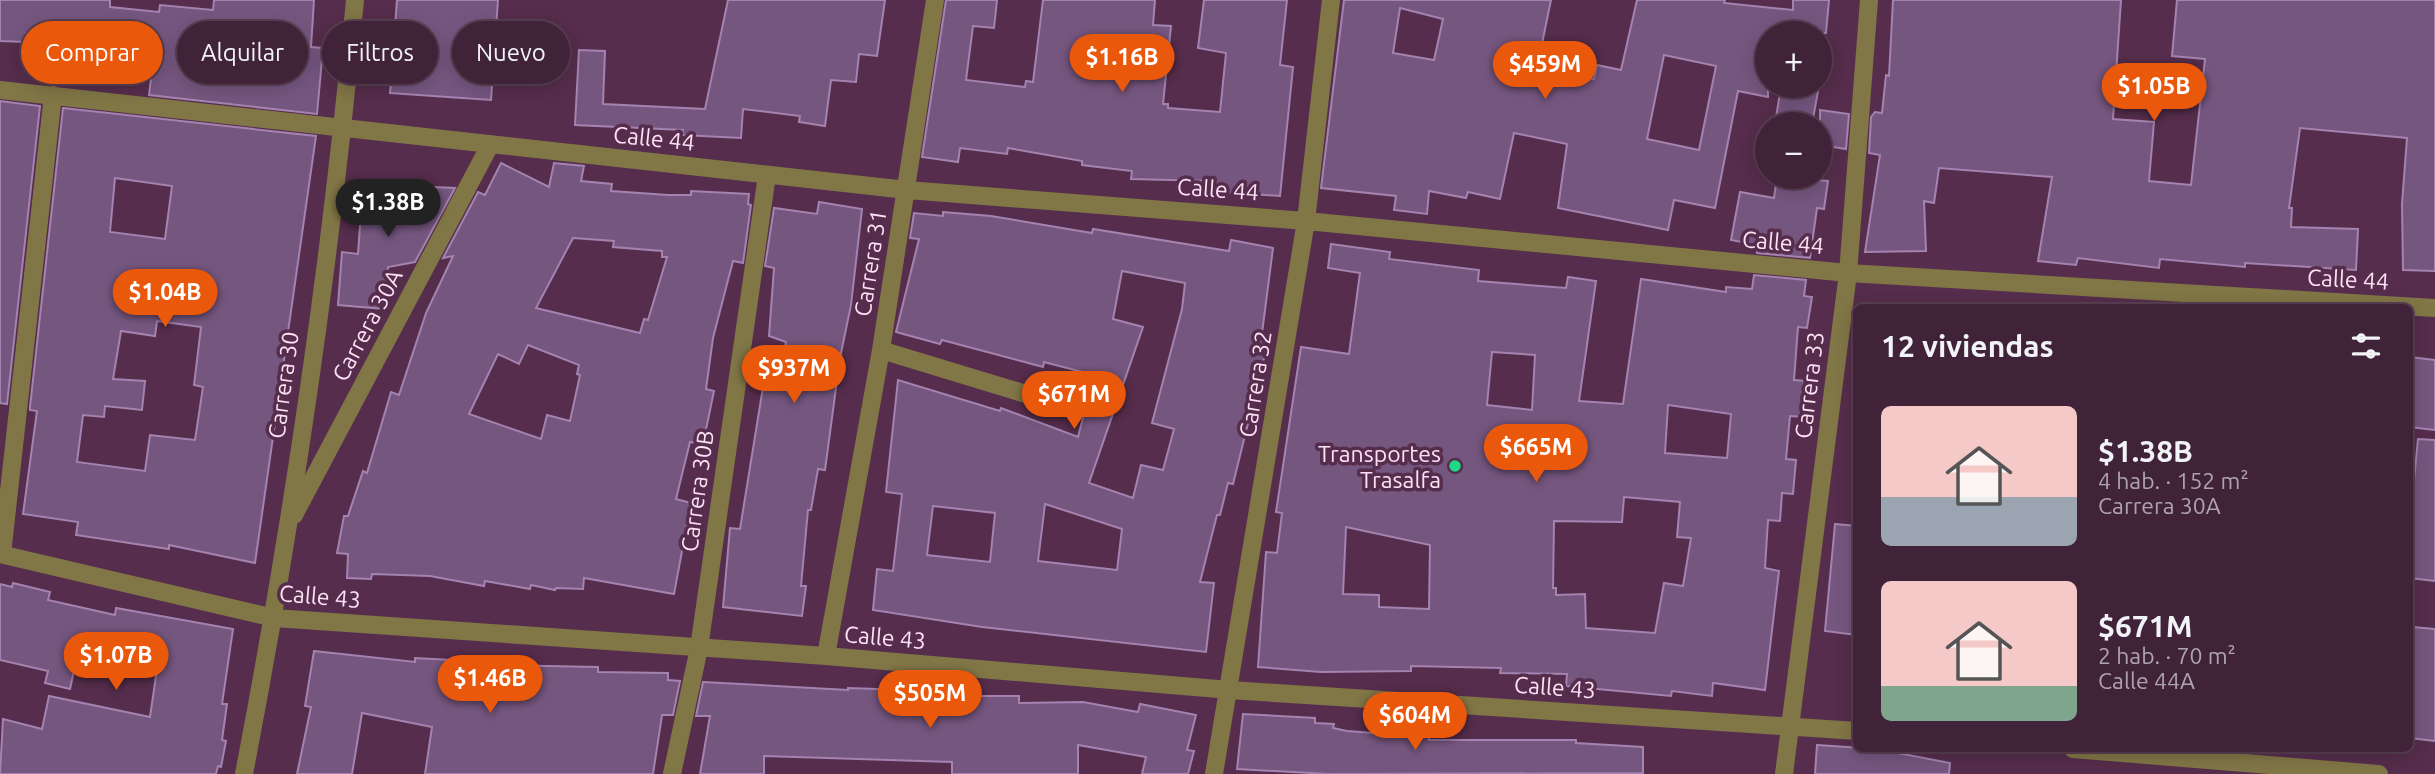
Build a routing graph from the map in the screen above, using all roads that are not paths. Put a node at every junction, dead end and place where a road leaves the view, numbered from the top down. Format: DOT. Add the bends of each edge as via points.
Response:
graph roads {
  1 [pos="355,0"];
  2 [pos="935,0"];
  3 [pos="1331,0"];
  4 [pos="1869,0"];
  5 [pos="0,90"];
  6 [pos="53,95"];
  7 [pos="344,129"];
  8 [pos="490,145"];
  9 [pos="767,175"];
  10 [pos="907,190"];
  11 [pos="1306,221"];
  12 [pos="1848,273"];
  13 [pos="2368,304"];
  14 [pos="2413,307"];
  15 [pos="2435,308"];
  16 [pos="881,351"];
  17 [pos="1062,405"];
  18 [pos="287,527"];
  19 [pos="1,554"];
  20 [pos="274,618"];
  21 [pos="699,648"];
  22 [pos="826,656"];
  23 [pos="1230,690"];
  24 [pos="1789,726"];
  25 [pos="1853,731"];
  26 [pos="2150,752"];
  27 [pos="2227,755"];
  28 [pos="244,774"];
  29 [pos="672,774"];
  30 [pos="1214,774"];
  31 [pos="1784,774"];
  32 [pos="2379,774"];
  1 -- 7 [label="street, Carrera 30"];
  2 -- 10 [label="street, Carrera 31"];
  3 -- 11 [label="street, Carrera 32"];
  4 -- 12 [label="street, Carrera 33"];
  5 -- 6 [label="street, Calle 44"];
  6 -- 7 [label="street, Calle 44"];
  6 -- 19 [label="street"];
  7 -- 8 [label="street, Calle 44"];
  7 -- 18 [label="street, Carrera 30"];
  8 -- 9 [label="street, Calle 44"];
  8 -- 18 [label="street, Carrera 30A"];
  9 -- 10 [label="street, Calle 44"];
  9 -- 21 [label="street, Carrera 30B"];
  10 -- 11 [label="street, Calle 44"];
  10 -- 16 [label="street, Carrera 31"];
  11 -- 12 [label="street, Calle 44"];
  11 -- 23 [label="street, Carrera 32"];
  12 -- 13 [label="street, Calle 44"];
  12 -- 24 [label="street, Carrera 33"];
  14 -- 15 [label="street, Calle 44"];
  16 -- 17 [label="street"];
  16 -- 22 [label="street, Carrera 31"];
  18 -- 20 [label="street, Carrera 30"];
  19 -- 20 [label="street, Calle 43"];
  20 -- 21 [label="street, Calle 43"];
  20 -- 28 [label="street, Carrera 30"];
  21 -- 22 [label="street, Calle 43"];
  21 -- 29 [label="street"];
  22 -- 23 [label="street, Calle 43"];
  23 -- 24 [label="street, Calle 43"];
  23 -- 30 [label="street, Carrera 32"];
  24 -- 25 [label="street, Calle 43"];
  24 -- 31 [label="street, Carrera 33"];
  26 -- 27 [label="street"];
  27 -- 32 [label="street"];
}
